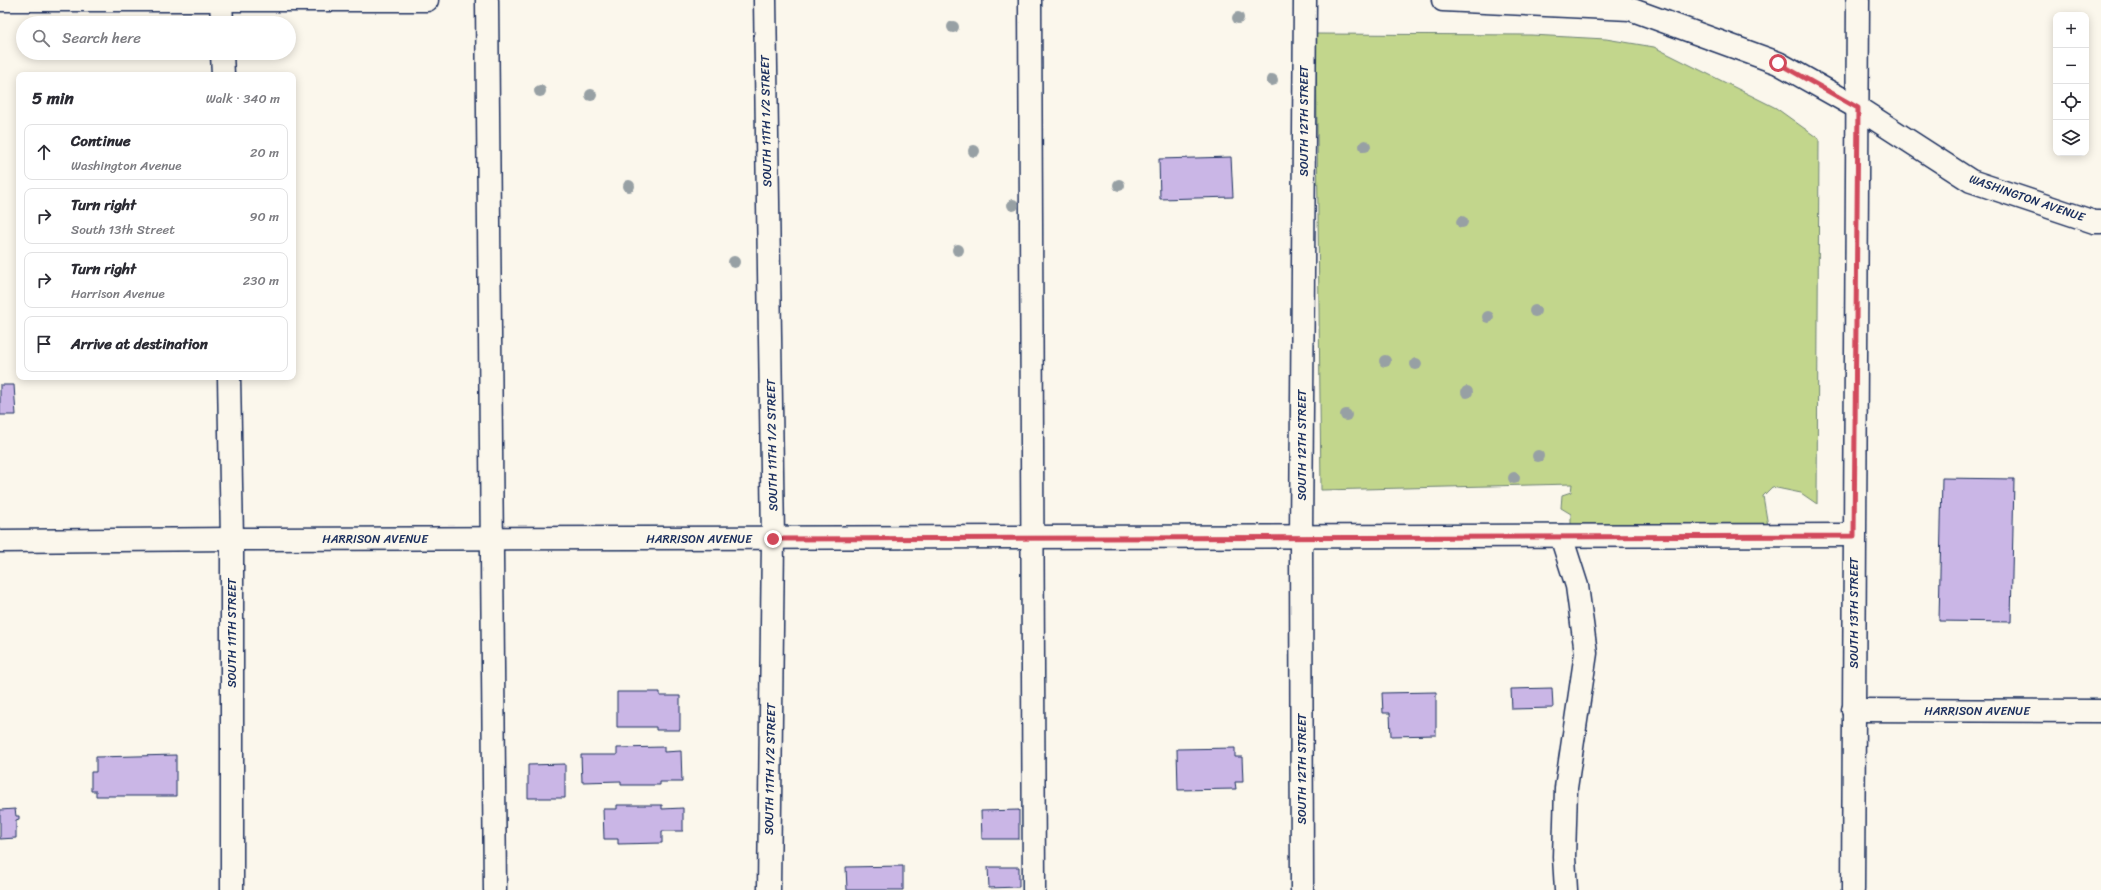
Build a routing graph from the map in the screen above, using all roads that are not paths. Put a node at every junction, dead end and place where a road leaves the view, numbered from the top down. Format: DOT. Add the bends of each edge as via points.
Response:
graph roads {
  1 [pos="0,0"];
  2 [pos="222,0"];
  3 [pos="427,0"];
  4 [pos="487,0"];
  5 [pos="765,0"];
  6 [pos="1030,0"];
  7 [pos="1305,0"];
  8 [pos="1443,0"];
  9 [pos="1858,0"];
  10 [pos="1554,3"];
  11 [pos="222,16"];
  12 [pos="222,60"];
  13 [pos="223,72"];
  14 [pos="1858,108"];
  15 [pos="2101,222"];
  16 [pos="229,380"];
  17 [pos="1301,536"];
  18 [pos="1561,536"];
  19 [pos="1854,536"];
  20 [pos="1034,538"];
  21 [pos="232,539"];
  22 [pos="494,539"];
  23 [pos="773,539"];
  24 [pos="0,541"];
  25 [pos="1853,710"];
  26 [pos="2101,711"];
  27 [pos="232,890"];
  28 [pos="495,890"];
  29 [pos="769,890"];
  30 [pos="1034,890"];
  31 [pos="1302,890"];
  32 [pos="1566,890"];
  33 [pos="1853,890"];
  1 -- 2 [label="street"];
  2 -- 3 [label="street"];
  2 -- 11 [label="street"];
  4 -- 22 [label="street"];
  5 -- 23 [label="street, SOUTH 11TH 1/2 STREET"];
  6 -- 20 [label="street"];
  7 -- 17 [label="street, SOUTH 12TH STREET"];
  8 -- 10 [label="street, WASHINGTON AVENUE"];
  9 -- 14 [label="street, SOUTH 13TH STREET"];
  10 -- 14 [label="street, WASHINGTON AVENUE" via="1630,9 1778,63"];
  12 -- 13 [label="street"];
  14 -- 15 [label="street, WASHINGTON AVENUE" via="1971,181 2094,222"];
  14 -- 19 [label="street, SOUTH 13TH STREET"];
  16 -- 21 [label="street, SOUTH 11TH STREET"];
  17 -- 18 [label="street, HARRISON AVENUE"];
  17 -- 20 [label="street, HARRISON AVENUE"];
  17 -- 31 [label="street, SOUTH 12TH STREET"];
  18 -- 19 [label="street, HARRISON AVENUE"];
  18 -- 32 [label="street" via="1577,586 1586,653 1566,788"];
  19 -- 25 [label="street, SOUTH 13TH STREET"];
  20 -- 23 [label="street, HARRISON AVENUE"];
  20 -- 30 [label="street"];
  21 -- 22 [label="street, HARRISON AVENUE"];
  21 -- 24 [label="street, HARRISON AVENUE"];
  21 -- 27 [label="street, SOUTH 11TH STREET"];
  22 -- 23 [label="street, HARRISON AVENUE"];
  22 -- 28 [label="street"];
  23 -- 29 [label="street, SOUTH 11TH 1/2 STREET"];
  25 -- 26 [label="street, HARRISON AVENUE"];
  25 -- 33 [label="street, SOUTH 13TH STREET"];
}
